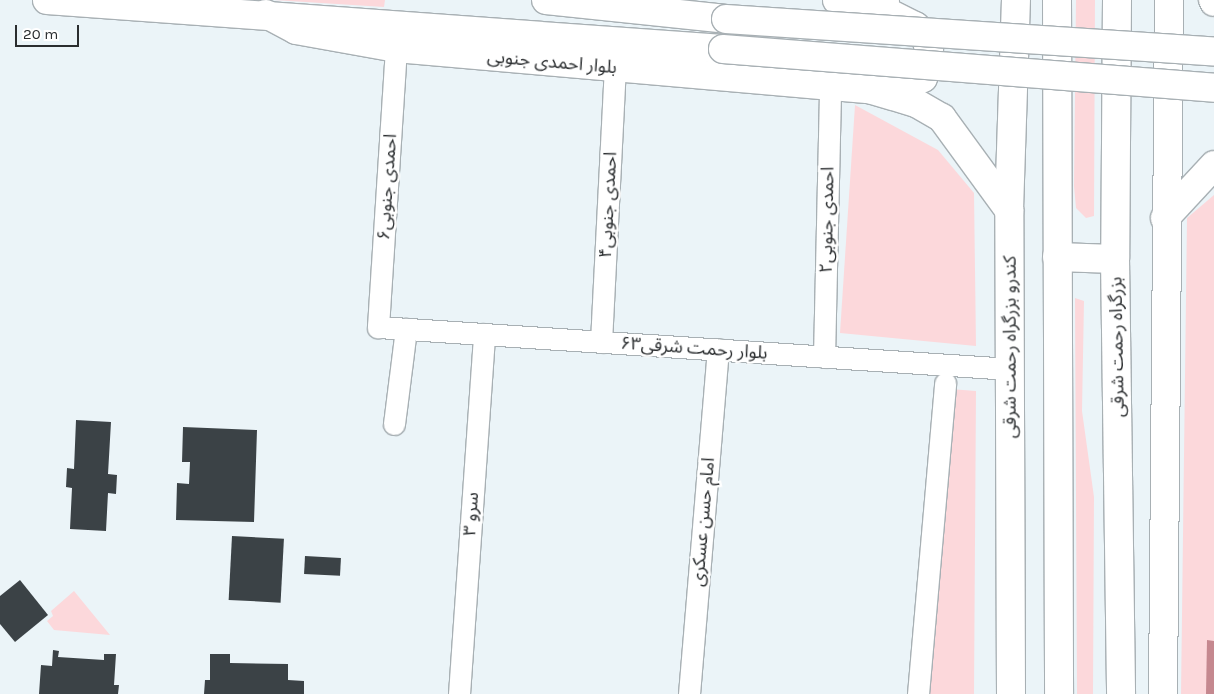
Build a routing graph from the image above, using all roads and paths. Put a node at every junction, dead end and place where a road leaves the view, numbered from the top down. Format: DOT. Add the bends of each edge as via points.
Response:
graph roads {
  1 [pos="47,0"];
  2 [pos="546,0"];
  3 [pos="837,0"];
  4 [pos="903,0"];
  5 [pos="1016,0"];
  6 [pos="1057,0"];
  7 [pos="1117,0"];
  8 [pos="1169,0"];
  9 [pos="867,2"];
  10 [pos="266,14"];
  11 [pos="396,48"];
  12 [pos="1214,51"];
  13 [pos="615,67"];
  14 [pos="830,84"];
  15 [pos="869,88"];
  16 [pos="1214,88"];
  17 [pos="1214,165"];
  18 [pos="1009,210"];
  19 [pos="1165,218"];
  20 [pos="1057,257"];
  21 [pos="1116,259"];
  22 [pos="378,327"];
  23 [pos="406,329"];
  24 [pos="484,334"];
  25 [pos="601,342"];
  26 [pos="718,349"];
  27 [pos="824,356"];
  28 [pos="1010,369"];
  29 [pos="945,383"];
  30 [pos="394,424"];
  31 [pos="459,694"];
  32 [pos="689,694"];
  33 [pos="918,694"];
  34 [pos="1011,694"];
  35 [pos="1059,694"];
  36 [pos="1121,694"];
  37 [pos="1163,694"];
  1 -- 10 [label="main road, بلوار احمدی جنوبی"];
  2 -- 12 [label="main road, bridge" via="726,19"];
  3 -- 9 [label="main road"];
  4 -- 9 [label="main road"];
  5 -- 18 [label="main road, کندرو بزرگراه رحمت شرقی"];
  6 -- 20 [label="main road"];
  7 -- 21 [label="main road, بزرگراه رحمت شرقی"];
  8 -- 19 [label="main road"];
  9 -- 15 [label="main road" via="916,26 925,34 929,49 923,78 902,85"];
  10 -- 11 [label="main road, بلوار احمدی جنوبی" via="296,30"];
  10 -- 16 [label="main road, bridge"];
  11 -- 13 [label="main road, بلوار احمدی جنوبی"];
  11 -- 22 [label="street, احمدی جنوبی۶"];
  13 -- 14 [label="main road, بلوار احمدی جنوبی"];
  13 -- 25 [label="street, احمدی جنوبی۴"];
  14 -- 15 [label="main road, بلوار احمدی جنوبی"];
  14 -- 27 [label="street, احمدی جنوبی۲"];
  15 -- 18 [label="main road, بلوار احمدی جنوبی" via="916,103 942,118"];
  17 -- 19 [label="main road"];
  18 -- 28 [label="main road, کندرو بزرگراه رحمت شرقی"];
  19 -- 37 [label="main road"];
  20 -- 21 [label="main road"];
  20 -- 35 [label="main road"];
  21 -- 36 [label="main road, بزرگراه رحمت شرقی"];
  22 -- 23 [label="street, بلوار رحمت شرقی۶۳"];
  23 -- 24 [label="street, بلوار رحمت شرقی۶۳"];
  23 -- 30 [label="street"];
  24 -- 25 [label="street, بلوار رحمت شرقی۶۳"];
  24 -- 31 [label="street, سرو ۳"];
  25 -- 26 [label="street, بلوار رحمت شرقی۶۳"];
  26 -- 27 [label="street, بلوار رحمت شرقی۶۳"];
  26 -- 32 [label="street, امام حسن عسکری"];
  27 -- 28 [label="street, بلوار رحمت شرقی۶۳"];
  28 -- 34 [label="main road, کندرو بزرگراه رحمت شرقی"];
  29 -- 33 [label="street"];
}
